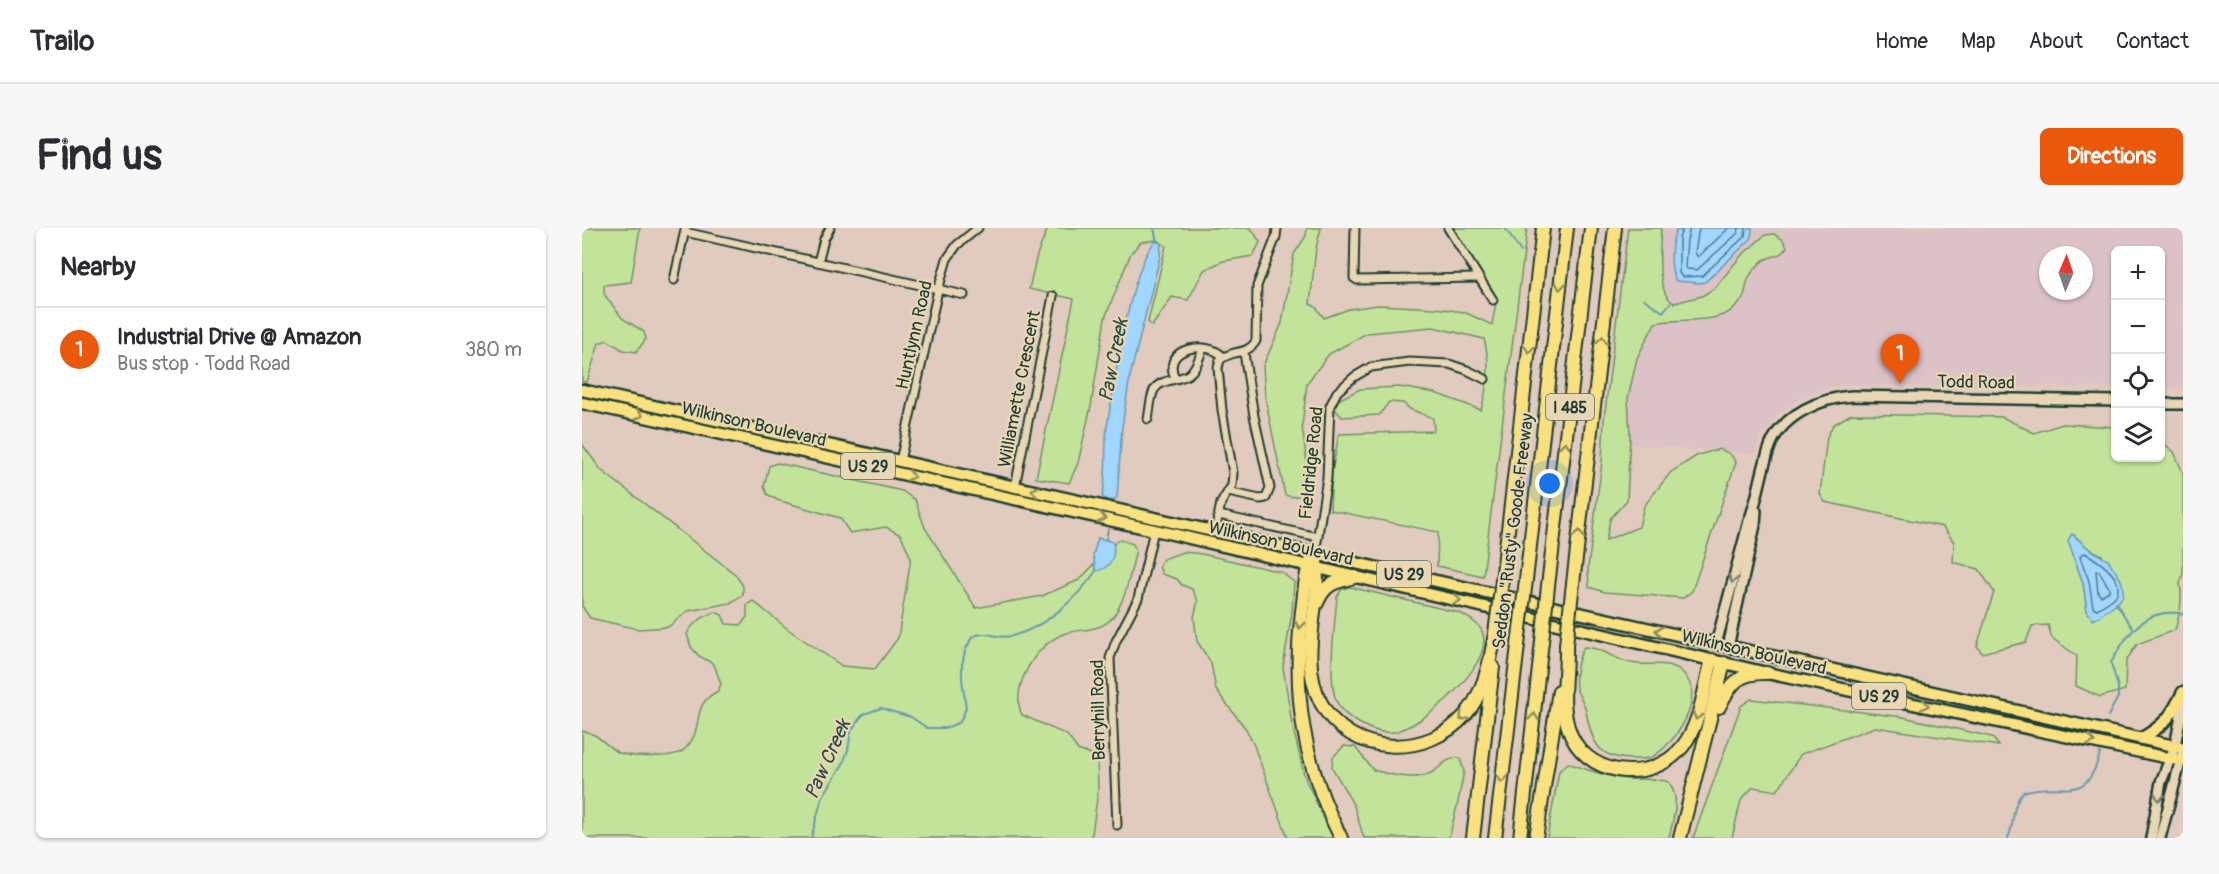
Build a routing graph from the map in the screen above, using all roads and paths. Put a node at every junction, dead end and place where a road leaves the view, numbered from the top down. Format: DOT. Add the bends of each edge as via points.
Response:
graph roads {
  1 [pos="830,228"];
  2 [pos="978,228"];
  3 [pos="1277,228"];
  4 [pos="1355,228"];
  5 [pos="1448,228"];
  6 [pos="1543,228"];
  7 [pos="1567,228"];
  8 [pos="1591,228"];
  9 [pos="1615,228"];
  10 [pos="685,230"];
  11 [pos="818,262"];
  12 [pos="1478,278"];
  13 [pos="674,280"];
  14 [pos="938,290"];
  15 [pos="964,295"];
  16 [pos="1053,296"];
  17 [pos="1493,300"];
  18 [pos="1203,349"];
  19 [pos="1244,352"];
  20 [pos="1223,357"];
  21 [pos="1175,378"];
  22 [pos="1485,379"];
  23 [pos="582,390"];
  24 [pos="2165,398"];
  25 [pos="2183,398"];
  26 [pos="2111,401"];
  27 [pos="582,403"];
  28 [pos="2165,404"];
  29 [pos="2183,404"];
  30 [pos="1148,418"];
  31 [pos="900,461"];
  32 [pos="975,484"];
  33 [pos="1015,487"];
  34 [pos="1228,492"];
  35 [pos="1756,503"];
  36 [pos="1219,515"];
  37 [pos="1154,530"];
  38 [pos="1215,532"];
  39 [pos="1318,537"];
  40 [pos="1277,545"];
  41 [pos="1315,554"];
  42 [pos="1312,568"];
  43 [pos="1355,578"];
  44 [pos="1314,610"];
  45 [pos="1494,639"];
  46 [pos="1716,644"];
  47 [pos="1566,645"];
  48 [pos="1728,647"];
  49 [pos="1718,661"];
  50 [pos="1767,673"];
  51 [pos="2183,692"];
  52 [pos="2183,705"];
  53 [pos="1710,724"];
  54 [pos="2142,738"];
  55 [pos="2179,754"];
  56 [pos="1118,825"];
  57 [pos="1341,838"];
  58 [pos="1473,838"];
  59 [pos="1495,838"];
  60 [pos="1520,838"];
  61 [pos="1536,838"];
  62 [pos="1680,838"];
  63 [pos="2151,838"];
  64 [pos="2160,838"];
  1 -- 11 [label="street"];
  2 -- 14 [label="street, Huntlynn Road" via="952,251"];
  3 -- 19 [label="street" via="1257,286 1256,341"];
  4 -- 12 [label="street" via="1353,270 1357,280"];
  5 -- 12 [label="street"];
  6 -- 45 [label="highway, one-way, bridge"];
  7 -- 59 [label="highway, Seddon \"Rusty\" Goode Freeway / I 485, one-way, bridge"];
  60 -- 8 [label="highway, I 485, one-way, bridge"];
  47 -- 9 [label="highway, one-way, bridge"];
  10 -- 11 [label="street"];
  10 -- 13 [label="street"];
  11 -- 14 [label="street"];
  12 -- 17 [label="street"];
  14 -- 15 [label="street"];
  14 -- 31 [label="street, Huntlynn Road"];
  16 -- 33 [label="street, Williamette Crescent"];
  18 -- 20 [label="street" via="1220,352"];
  18 -- 21 [label="street" via="1188,375"];
  18 -- 21 [label="street" via="1190,348 1174,357 1171,370"];
  19 -- 20 [label="street"];
  19 -- 34 [label="street" via="1270,488 1266,498 1260,499"];
  20 -- 34 [label="street" via="1218,368 1233,473"];
  21 -- 30 [label="street" via="1153,392"];
  22 -- 39 [label="street, Fieldridge Road" via="1449,364 1409,362 1371,367 1337,392 1330,406 1327,478"];
  23 -- 31 [label="main road, Wilkinson Boulevard / US 29"];
  24 -- 25 [label="street"];
  26 -- 35 [label="street, Todd Road" via="1852,396 1825,401 1798,414 1776,436"];
  27 -- 32 [label="main road, Wilkinson Boulevard / US 29, one-way"];
  28 -- 29 [label="street"];
  31 -- 32 [label="main road, Wilkinson Boulevard / US 29"];
  32 -- 33 [label="main road, Wilkinson Boulevard / US 29"];
  32 -- 37 [label="main road, Wilkinson Boulevard / US 29, one-way"];
  38 -- 33 [label="main road, Wilkinson Boulevard / US 29, one-way"];
  34 -- 36 [label="street"];
  35 -- 46 [label="street, Todd Road, one-way"];
  35 -- 48 [label="street, Todd Road" via="1755,525"];
  36 -- 38 [label="street"];
  36 -- 39 [label="street"];
  37 -- 40 [label="main road" via="1161,526"];
  37 -- 42 [label="main road, Wilkinson Boulevard / US 29"];
  37 -- 56 [label="street, Berryhill Road" via="1138,599 1110,658"];
  38 -- 40 [label="main road, Wilkinson Boulevard / US 29"];
  39 -- 41 [label="street, Fieldridge Road"];
  40 -- 41 [label="main road, Wilkinson Boulevard / US 29"];
  41 -- 42 [label="highway"];
  46 -- 41 [label="main road, Wilkinson Boulevard / US 29, one-way"];
  42 -- 43 [label="main road, Wilkinson Boulevard / US 29"];
  42 -- 44 [label="highway"];
  42 -- 57 [label="highway, one-way" via="1298,653 1300,714 1315,778"];
  43 -- 44 [label="highway" via="1330,584"];
  43 -- 49 [label="main road, Wilkinson Boulevard / US 29, one-way"];
  45 -- 44 [label="highway, one-way" via="1475,702 1457,723 1437,737 1413,745 1376,744 1339,724 1317,694 1310,655"];
  45 -- 58 [label="highway"];
  46 -- 48 [label="main road, Wilkinson Boulevard / US 29"];
  46 -- 49 [label="main road"];
  49 -- 47 [label="highway, one-way" via="1682,747 1662,764 1624,772 1597,763 1572,738 1565,710"];
  47 -- 61 [label="highway"];
  48 -- 49 [label="main road"];
  48 -- 54 [label="main road, Wilkinson Boulevard / US 29"];
  49 -- 50 [label="main road, Wilkinson Boulevard / US 29"];
  49 -- 53 [label="highway"];
  50 -- 53 [label="highway" via="1755,672 1738,678"];
  50 -- 55 [label="main road, Wilkinson Boulevard / US 29, one-way"];
  51 -- 54 [label="main road" via="2160,728"];
  52 -- 55 [label="street"];
  53 -- 62 [label="highway"];
  54 -- 55 [label="main road, Wilkinson Boulevard / US 29"];
  55 -- 63 [label="street, one-way" via="2161,782"];
  55 -- 64 [label="street"];
}
